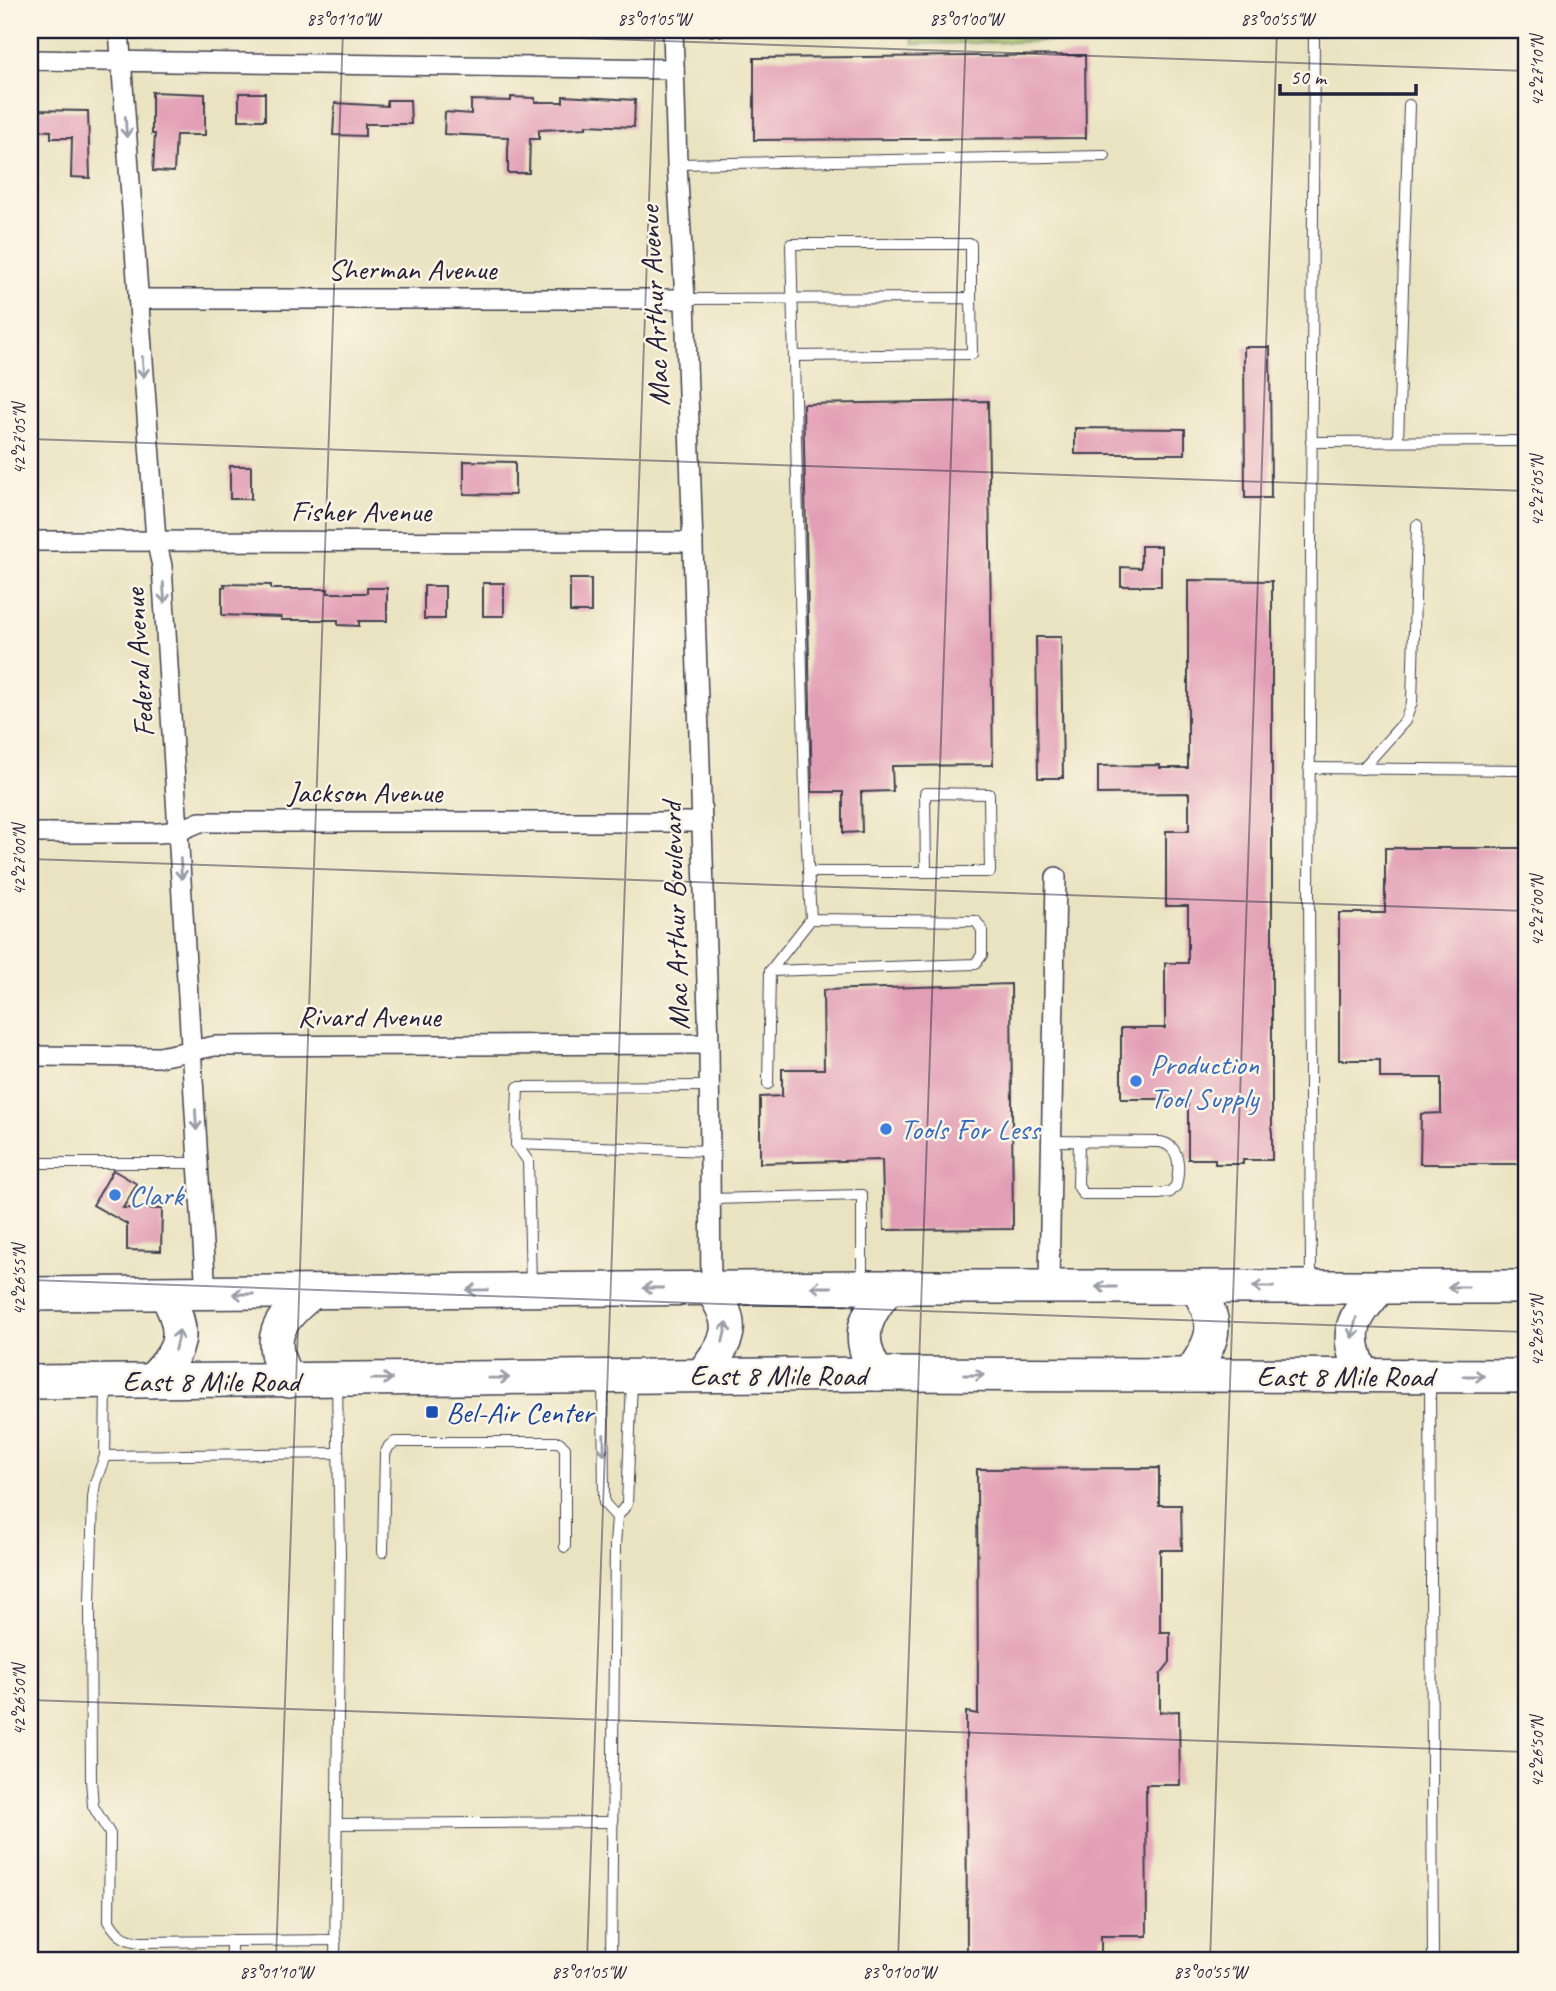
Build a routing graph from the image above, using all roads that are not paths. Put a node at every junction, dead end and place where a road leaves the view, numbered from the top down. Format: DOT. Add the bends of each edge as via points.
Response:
graph roads {
  1 [pos="119,30"];
  2 [pos="1314,30"];
  3 [pos="673,33"];
  4 [pos="121,59"];
  5 [pos="30,60"];
  6 [pos="674,69"];
  7 [pos="1409,106"];
  8 [pos="1105,156"];
  9 [pos="677,164"];
  10 [pos="971,298"];
  11 [pos="138,299"];
  12 [pos="685,299"];
  13 [pos="791,300"];
  14 [pos="794,356"];
  15 [pos="1398,441"];
  16 [pos="1311,442"];
  17 [pos="1526,442"];
  18 [pos="1417,524"];
  19 [pos="156,540"];
  20 [pos="30,541"];
  21 [pos="693,542"];
  22 [pos="1309,768"];
  23 [pos="1362,769"];
  24 [pos="1526,770"];
  25 [pos="702,822"];
  26 [pos="179,831"];
  27 [pos="30,833"];
  28 [pos="808,872"];
  29 [pos="926,872"];
  30 [pos="1056,877"];
  31 [pos="811,919"];
  32 [pos="770,971"];
  33 [pos="709,1044"];
  34 [pos="193,1052"];
  35 [pos="30,1056"];
  36 [pos="768,1084"];
  37 [pos="710,1086"];
  38 [pos="1052,1141"];
  39 [pos="1079,1141"];
  40 [pos="516,1144"];
  41 [pos="709,1151"];
  42 [pos="30,1163"];
  43 [pos="199,1163"];
  44 [pos="711,1199"];
  45 [pos="875,1287"];
  46 [pos="1049,1287"];
  47 [pos="1311,1287"];
  48 [pos="1380,1287"];
  49 [pos="1526,1287"];
  50 [pos="711,1288"];
  51 [pos="1197,1288"];
  52 [pos="531,1290"];
  53 [pos="311,1293"];
  54 [pos="30,1294"];
  55 [pos="166,1294"];
  56 [pos="206,1294"];
  57 [pos="877,1374"];
  58 [pos="702,1375"];
  59 [pos="618,1376"];
  60 [pos="1190,1376"];
  61 [pos="1363,1376"];
  62 [pos="1430,1376"];
  63 [pos="1526,1376"];
  64 [pos="337,1380"];
  65 [pos="106,1381"];
  66 [pos="151,1381"];
  67 [pos="289,1381"];
  68 [pos="30,1382"];
  69 [pos="338,1453"];
  70 [pos="105,1456"];
  71 [pos="617,1517"];
  72 [pos="565,1547"];
  73 [pos="383,1552"];
  74 [pos="612,1822"];
  75 [pos="338,1824"];
  76 [pos="336,1940"];
  77 [pos="231,1941"];
  78 [pos="231,1961"];
  79 [pos="335,1961"];
  80 [pos="611,1961"];
  81 [pos="1433,1961"];
  1 -- 4 [label="street, Federal Avenue"];
  2 -- 16 [label="lane"];
  3 -- 6 [label="street"];
  4 -- 5 [label="street"];
  4 -- 6 [label="street"];
  4 -- 11 [label="street, Federal Avenue, one-way"];
  6 -- 9 [label="street, Mac Arthur Avenue"];
  7 -- 15 [label="lane"];
  8 -- 9 [label="lane"];
  9 -- 12 [label="street, Mac Arthur Avenue"];
  10 -- 13 [label="lane"];
  10 -- 13 [label="lane" via="971,244 791,244"];
  10 -- 14 [label="lane" via="972,354"];
  11 -- 12 [label="street, Sherman Avenue"];
  11 -- 19 [label="street, Federal Avenue, one-way"];
  12 -- 13 [label="lane"];
  12 -- 21 [label="street, Mac Arthur Avenue"];
  13 -- 14 [label="lane"];
  14 -- 28 [label="lane"];
  15 -- 16 [label="lane"];
  15 -- 17 [label="lane"];
  16 -- 22 [label="lane"];
  18 -- 23 [label="lane" via="1412,702 1405,721"];
  19 -- 20 [label="street, Fisher Avenue"];
  19 -- 21 [label="street, Fisher Avenue"];
  19 -- 26 [label="street, Federal Avenue, one-way" via="162,566"];
  21 -- 25 [label="street, Mac Arthur Boulevard"];
  22 -- 23 [label="lane"];
  22 -- 47 [label="lane"];
  23 -- 24 [label="lane"];
  25 -- 26 [label="street, Jackson Avenue" via="200,822"];
  25 -- 33 [label="street, Mac Arthur Boulevard"];
  26 -- 27 [label="street, Jackson Avenue"];
  26 -- 34 [label="street, Federal Avenue, one-way"];
  28 -- 29 [label="lane"];
  28 -- 31 [label="lane"];
  29 -- 29 [label="lane" via="990,872 989,794 925,793"];
  30 -- 38 [label="street"];
  31 -- 32 [label="lane"];
  31 -- 32 [label="lane" via="975,921 982,930 982,956 975,964"];
  32 -- 36 [label="lane"];
  33 -- 34 [label="street, Rivard Avenue" via="215,1046"];
  33 -- 37 [label="street, Mac Arthur Boulevard"];
  34 -- 35 [label="street, Rivard Avenue"];
  34 -- 43 [label="street, Federal Avenue, one-way"];
  37 -- 40 [label="lane" via="518,1087"];
  37 -- 41 [label="street, Mac Arthur Boulevard"];
  38 -- 39 [label="lane"];
  38 -- 46 [label="street"];
  39 -- 39 [label="lane" via="1170,1144 1178,1160 1176,1186 1159,1194 1083,1194 1078,1186"];
  40 -- 41 [label="lane"];
  40 -- 52 [label="lane" via="528,1161"];
  41 -- 44 [label="street, Mac Arthur Boulevard"];
  42 -- 43 [label="lane"];
  43 -- 56 [label="street, Federal Avenue"];
  44 -- 45 [label="lane" via="862,1195"];
  44 -- 50 [label="street, Mac Arthur Boulevard"];
  45 -- 46 [label="highway"];
  45 -- 50 [label="highway, one-way"];
  45 -- 57 [label="highway" via="863,1338"];
  51 -- 46 [label="highway, one-way"];
  47 -- 48 [label="highway"];
  47 -- 51 [label="highway, one-way"];
  49 -- 48 [label="highway, one-way"];
  48 -- 61 [label="highway, one-way" via="1360,1310 1351,1333"];
  50 -- 52 [label="highway, one-way"];
  58 -- 50 [label="highway, one-way" via="719,1352 729,1325"];
  51 -- 60 [label="highway" via="1211,1315 1212,1336"];
  52 -- 53 [label="highway, one-way"];
  53 -- 56 [label="highway, one-way"];
  53 -- 67 [label="highway" via="290,1310 277,1333 277,1357"];
  54 -- 55 [label="highway"];
  55 -- 56 [label="highway"];
  66 -- 55 [label="highway, one-way" via="178,1344 179,1322"];
  57 -- 58 [label="highway, East 8 Mile Road"];
  57 -- 60 [label="highway, East 8 Mile Road, one-way"];
  58 -- 59 [label="highway, East 8 Mile Road"];
  64 -- 59 [label="highway, East 8 Mile Road, one-way"];
  59 -- 71 [label="lane" via="627,1504"];
  59 -- 71 [label="lane, one-way" via="604,1503"];
  60 -- 61 [label="highway, East 8 Mile Road"];
  61 -- 62 [label="highway, East 8 Mile Road"];
  62 -- 63 [label="highway, East 8 Mile Road, one-way"];
  62 -- 81 [label="lane"];
  64 -- 67 [label="highway, East 8 Mile Road"];
  64 -- 69 [label="lane"];
  65 -- 66 [label="highway, East 8 Mile Road"];
  65 -- 68 [label="highway, East 8 Mile Road"];
  65 -- 70 [label="lane"];
  66 -- 67 [label="highway, East 8 Mile Road"];
  69 -- 70 [label="lane"];
  69 -- 75 [label="lane"];
  70 -- 77 [label="lane" via="93,1497 91,1780 93,1806 110,1834 109,1921 116,1934 133,1941"];
  71 -- 74 [label="lane"];
  72 -- 73 [label="lane" via="565,1448 559,1442 396,1442 385,1454"];
  74 -- 75 [label="lane"];
  74 -- 80 [label="lane"];
  75 -- 76 [label="lane"];
  76 -- 77 [label="lane"];
  76 -- 79 [label="lane"];
  77 -- 78 [label="lane"];
}
